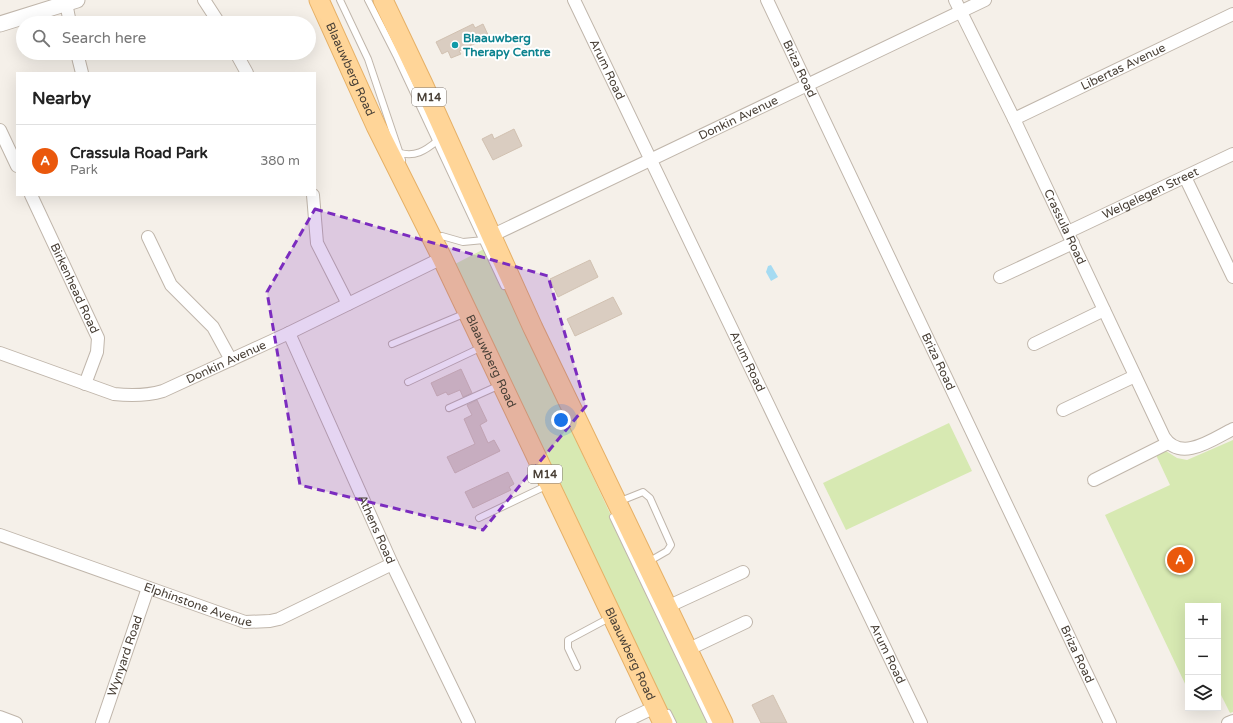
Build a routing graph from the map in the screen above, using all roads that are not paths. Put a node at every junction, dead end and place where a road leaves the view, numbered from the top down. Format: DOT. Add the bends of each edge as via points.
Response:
graph roads {
  1 [pos="204,0"];
  2 [pos="319,0"];
  3 [pos="340,0"];
  4 [pos="368,0"];
  5 [pos="383,0"];
  6 [pos="574,0"];
  7 [pos="767,0"];
  8 [pos="955,0"];
  9 [pos="985,0"];
  10 [pos="69,1"];
  11 [pos="960,12"];
  12 [pos="1233,14"];
  13 [pos="24,16"];
  14 [pos="70,16"];
  15 [pos="214,16"];
  16 [pos="16,19"];
  17 [pos="0,24"];
  18 [pos="79,60"];
  19 [pos="240,60"];
  20 [pos="82,72"];
  21 [pos="246,72"];
  22 [pos="808,84"];
  23 [pos="1014,119"];
  24 [pos="0,130"];
  25 [pos="437,141"];
  26 [pos="400,153"];
  27 [pos="1233,154"];
  28 [pos="650,161"];
  29 [pos="16,164"];
  30 [pos="406,166"];
  31 [pos="1185,177"];
  32 [pos="31,196"];
  33 [pos="313,196"];
  34 [pos="473,196"];
  35 [pos="432,228"];
  36 [pos="148,237"];
  37 [pos="486,238"];
  38 [pos="1070,238"];
  39 [pos="443,245"];
  40 [pos="1000,277"];
  41 [pos="1233,277"];
  42 [pos="506,292"];
  43 [pos="348,304"];
  44 [pos="1104,310"];
  45 [pos="468,312"];
  46 [pos="289,333"];
  47 [pos="392,344"];
  48 [pos="1034,344"];
  49 [pos="484,346"];
  50 [pos="0,353"];
  51 [pos="232,360"];
  52 [pos="1135,376"];
  53 [pos="408,382"];
  54 [pos="85,384"];
  55 [pos="502,384"];
  56 [pos="449,408"];
  57 [pos="1063,410"];
  58 [pos="1233,429"];
  59 [pos="1173,446"];
  60 [pos="1094,480"];
  61 [pos="550,484"];
  62 [pos="613,505"];
  63 [pos="479,518"];
  64 [pos="0,535"];
  65 [pos="645,563"];
  66 [pos="392,564"];
  67 [pos="743,572"];
  68 [pos="148,588"];
  69 [pos="667,607"];
  70 [pos="612,616"];
  71 [pos="746,622"];
  72 [pos="687,650"];
  73 [pos="577,666"];
  74 [pos="662,713"];
  75 [pos="0,718"];
  76 [pos="1233,721"];
  77 [pos="16,723"];
  78 [pos="102,723"];
  79 [pos="469,723"];
  80 [pos="622,723"];
  81 [pos="673,723"];
  82 [pos="711,723"];
  83 [pos="723,723"];
  84 [pos="921,723"];
  85 [pos="1110,723"];
  86 [pos="1228,723"];
  1 -- 15 [label="street"];
  2 -- 35 [label="main road, Blaauwberg Road / M14" via="376,126"];
  3 -- 26 [label="lane" via="368,59"];
  4 -- 25 [label="lane"];
  5 -- 34 [label="main road, M14"];
  6 -- 28 [label="street, Arum Road"];
  7 -- 22 [label="street, Briza Road"];
  8 -- 11 [label="street, Crassula Road"];
  9 -- 11 [label="street, Donkin Avenue"];
  10 -- 13 [label="street"];
  10 -- 14 [label="street"];
  11 -- 22 [label="street, Donkin Avenue"];
  11 -- 23 [label="street, Crassula Road"];
  12 -- 23 [label="street, Libertas Avenue"];
  16 -- 17 [label="street"];
  18 -- 20 [label="street"];
  19 -- 21 [label="street"];
  22 -- 28 [label="street, Donkin Avenue"];
  22 -- 85 [label="street, Briza Road"];
  23 -- 38 [label="street, Crassula Road"];
  24 -- 29 [label="street"];
  25 -- 26 [label="lane" via="411,156"];
  25 -- 34 [label="lane"];
  25 -- 37 [label="lane"];
  26 -- 30 [label="lane"];
  26 -- 35 [label="lane"];
  27 -- 31 [label="street, Welgelegen Street"];
  28 -- 37 [label="street, Donkin Avenue"];
  28 -- 84 [label="street, Arum Road"];
  31 -- 38 [label="street, Welgelegen Street"];
  31 -- 41 [label="street"];
  32 -- 54 [label="street, Birkenhead Road" via="98,338 97,352"];
  33 -- 43 [label="street" via="317,243"];
  34 -- 37 [label="main road, M14"];
  35 -- 39 [label="main road, Blaauwberg Road / M14"];
  36 -- 51 [label="street" via="171,285 213,327"];
  37 -- 39 [label="lane"];
  37 -- 42 [label="lane"];
  37 -- 62 [label="main road, M14"];
  38 -- 40 [label="street, Welgelegen Street"];
  38 -- 44 [label="street, Crassula Road"];
  39 -- 43 [label="street, Donkin Avenue"];
  39 -- 45 [label="main road, Blaauwberg Road / M14"];
  43 -- 46 [label="street, Donkin Avenue"];
  44 -- 48 [label="street"];
  44 -- 52 [label="street, Crassula Road"];
  45 -- 47 [label="lane"];
  45 -- 49 [label="main road, Blaauwberg Road / M14"];
  46 -- 51 [label="street, Donkin Avenue"];
  46 -- 66 [label="street, Athens Road"];
  49 -- 53 [label="lane"];
  49 -- 55 [label="main road, Blaauwberg Road / M14"];
  50 -- 54 [label="street, Donkin Avenue"];
  51 -- 54 [label="street, Donkin Avenue" via="149,395 114,394"];
  52 -- 57 [label="street"];
  52 -- 59 [label="street, Crassula Road"];
  55 -- 56 [label="lane"];
  55 -- 61 [label="main road, Blaauwberg Road / M14"];
  58 -- 59 [label="street" via="1192,448"];
  59 -- 60 [label="street"];
  61 -- 63 [label="lane"];
  61 -- 70 [label="main road, Blaauwberg Road / M14"];
  62 -- 65 [label="main road, M14"];
  62 -- 65 [label="lane" via="643,492 650,498 671,545 667,551"];
  62 -- 82 [label="lane"];
  64 -- 68 [label="street, Elphinstone Avenue"];
  65 -- 69 [label="main road, M14"];
  66 -- 68 [label="street, Elphinstone Avenue" via="270,621 245,622"];
  66 -- 79 [label="street, Athens Road"];
  67 -- 69 [label="street"];
  68 -- 78 [label="street, Wynyard Road"];
  69 -- 72 [label="main road, M14"];
  70 -- 73 [label="lane" via="568,640 568,648"];
  70 -- 74 [label="main road, Blaauwberg Road / M14"];
  71 -- 72 [label="street"];
  72 -- 83 [label="main road, M14"];
  74 -- 80 [label="street"];
  74 -- 81 [label="lane"];
  75 -- 77 [label="street"];
  76 -- 86 [label="street"];
}
